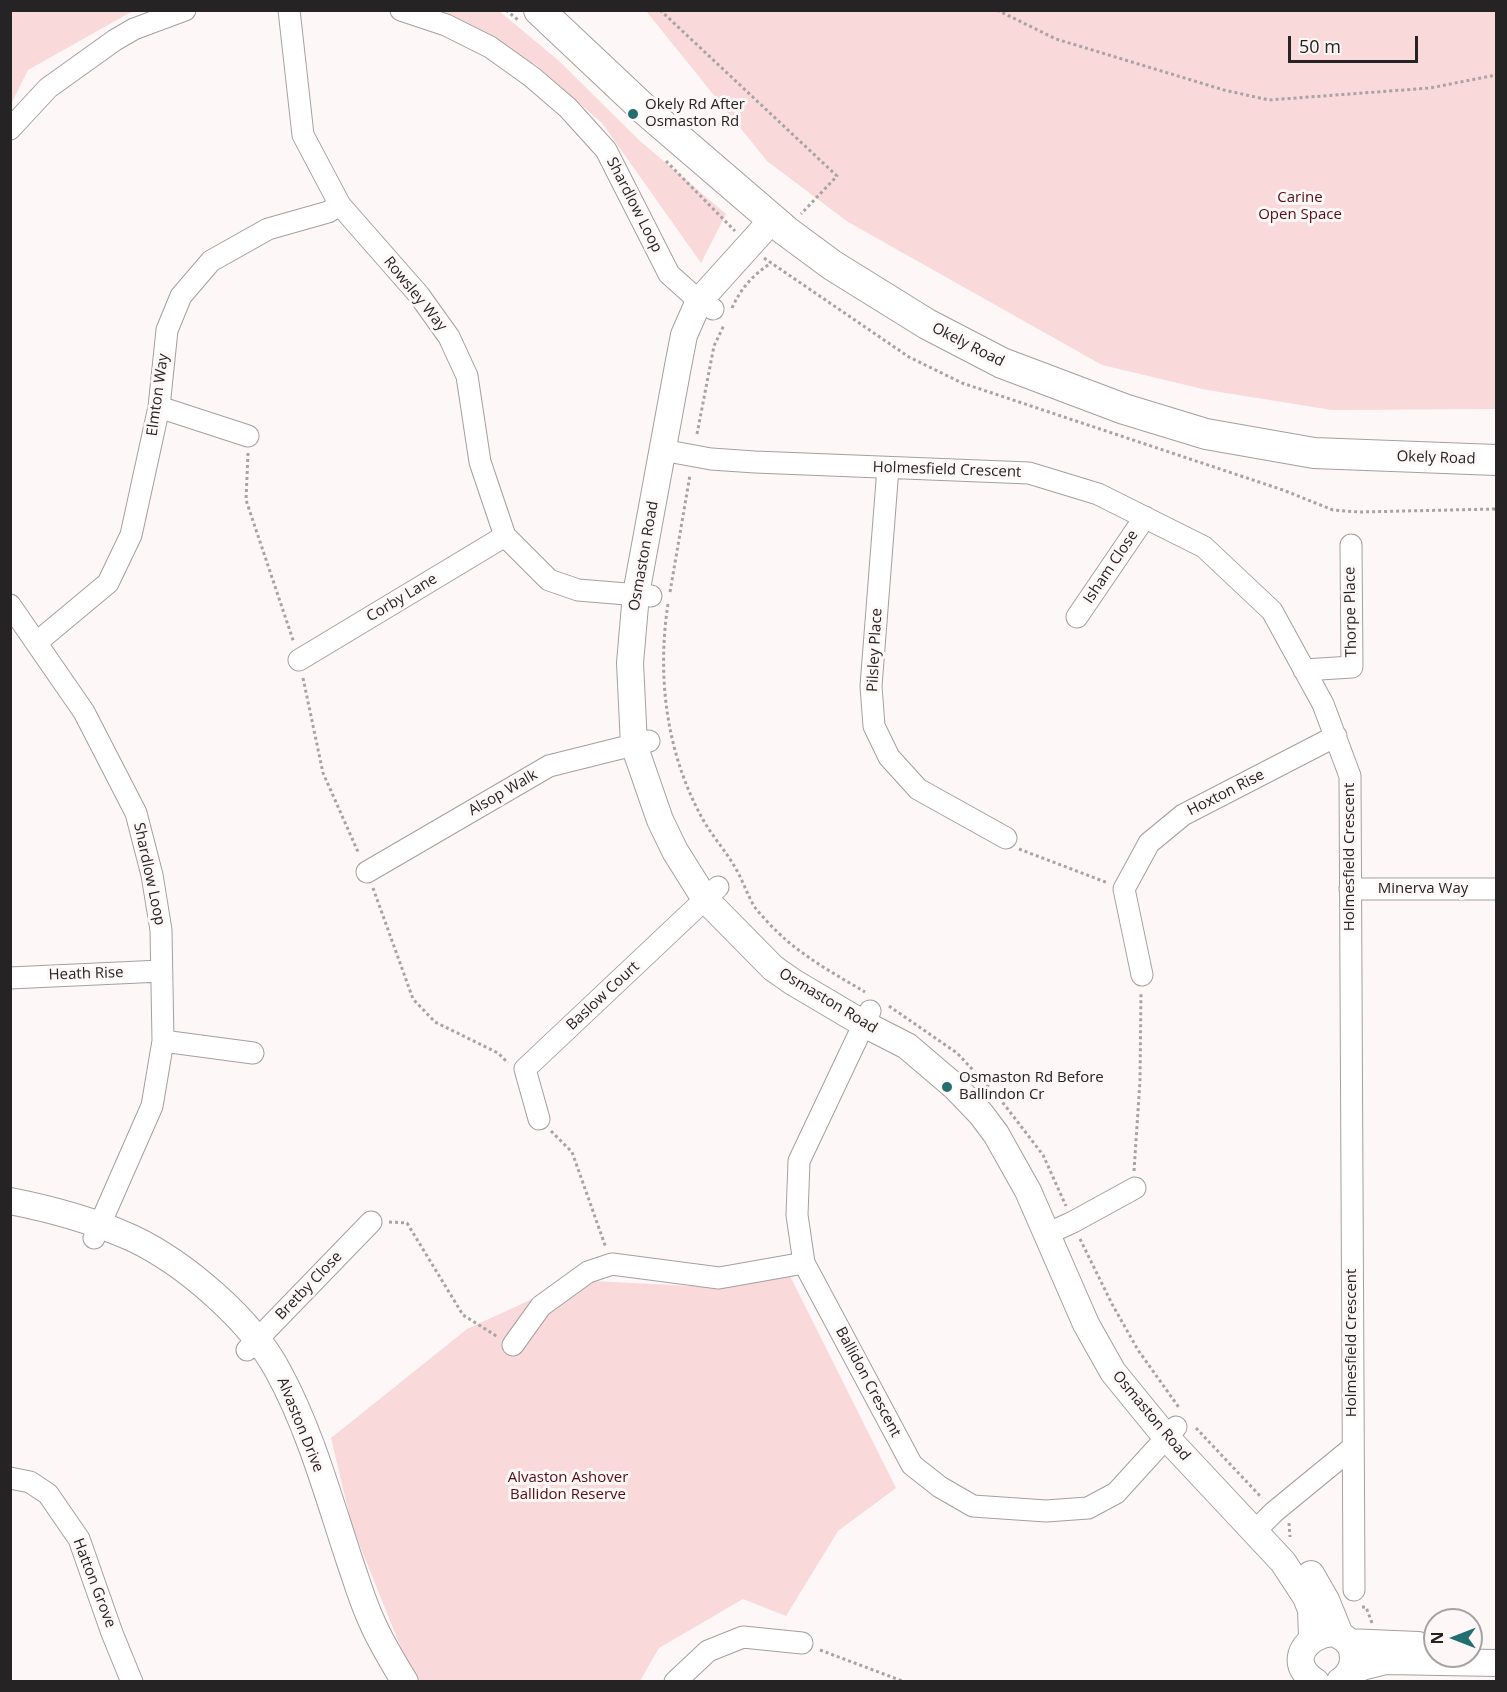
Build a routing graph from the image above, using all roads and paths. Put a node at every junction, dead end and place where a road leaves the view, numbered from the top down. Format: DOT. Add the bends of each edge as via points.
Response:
graph roads {
  1 [pos="185,10"];
  2 [pos="289,10"];
  3 [pos="401,10"];
  4 [pos="539,10"];
  5 [pos="660,10"];
  6 [pos="997,10"];
  7 [pos="1497,75"];
  8 [pos="10,129"];
  9 [pos="340,205"];
  10 [pos="779,225"];
  11 [pos="771,263"];
  12 [pos="716,312"];
  13 [pos="159,407"];
  14 [pos="698,434"];
  15 [pos="248,436"];
  16 [pos="677,459"];
  17 [pos="1497,460"];
  18 [pos="888,468"];
  19 [pos="1145,518"];
  20 [pos="505,536"];
  21 [pos="1351,545"];
  22 [pos="644,595"];
  23 [pos="10,605"];
  24 [pos="1077,617"];
  25 [pos="36,643"];
  26 [pos="299,660"];
  27 [pos="1304,670"];
  28 [pos="1336,736"];
  29 [pos="642,743"];
  30 [pos="1006,838"];
  31 [pos="367,872"];
  32 [pos="1124,890"];
  33 [pos="1350,890"];
  34 [pos="1497,890"];
  35 [pos="712,893"];
  36 [pos="161,971"];
  37 [pos="1142,975"];
  38 [pos="10,978"];
  39 [pos="872,1008"];
  40 [pos="164,1041"];
  41 [pos="253,1053"];
  42 [pos="525,1069"];
  43 [pos="539,1119"];
  44 [pos="1135,1188"];
  45 [pos="10,1201"];
  46 [pos="10,1214"];
  47 [pos="371,1222"];
  48 [pos="1063,1227"];
  49 [pos="96,1232"];
  50 [pos="804,1263"];
  51 [pos="612,1264"];
  52 [pos="252,1345"];
  53 [pos="513,1345"];
  54 [pos="1179,1425"];
  55 [pos="1352,1448"];
  56 [pos="10,1478"];
  57 [pos="1261,1517"];
  58 [pos="1354,1590"];
  59 [pos="1312,1638"];
  60 [pos="1344,1639"];
  61 [pos="802,1643"];
  62 [pos="1423,1645"];
  63 [pos="1497,1663"];
  64 [pos="1344,1678"];
  65 [pos="1312,1680"];
  66 [pos="132,1682"];
  67 [pos="387,1682"];
  68 [pos="405,1682"];
  69 [pos="675,1682"];
  70 [pos="905,1682"];
  1 -- 8 [label="street" via="115,40 48,88"];
  2 -- 9 [label="street, Rowsley Way" via="303,135"];
  3 -- 12 [label="street, Shardlow Loop" via="490,46 568,108 606,150 669,274"];
  4 -- 10 [label="main road, Okely Road" via="644,109"];
  5 -- 10 [label="path" via="837,176"];
  6 -- 7 [label="path" via="1056,39 1269,100 1430,88"];
  9 -- 13 [label="street, Elmton Way" via="268,229 211,261 181,296 167,330"];
  9 -- 20 [label="street, Rowsley Way" via="419,295 449,337 467,376 480,462"];
  10 -- 12 [label="street, Osmaston Road" via="734,282"];
  10 -- 17 [label="main road, Okely Road" via="832,265 927,324 1002,363 1124,409 1206,434 1314,453"];
  11 -- 12 [label="path"];
  12 -- 14 [label="path"];
  12 -- 16 [label="street, Osmaston Road" via="702,330"];
  13 -- 15 [label="street"];
  13 -- 25 [label="street, Elmton Way" via="131,535 108,583"];
  15 -- 26 [label="path" via="246,500"];
  16 -- 18 [label="street, Holmesfield Crescent"];
  16 -- 22 [label="street, Osmaston Road"];
  16 -- 39 [label="path" via="664,664 672,744 685,784 755,906 785,939"];
  18 -- 19 [label="street, Holmesfield Crescent" via="1029,473 1098,494"];
  18 -- 30 [label="street, Pilsley Place" via="871,686 874,726 889,757 918,789"];
  19 -- 24 [label="street, Isham Close"];
  19 -- 27 [label="street, Holmesfield Crescent" via="1204,548 1272,611"];
  20 -- 22 [label="street, Rowsley Way" via="549,580 578,590"];
  20 -- 26 [label="street, Corby Lane"];
  21 -- 27 [label="street, Thorpe Place" via="1352,667"];
  22 -- 29 [label="street, Osmaston Road" via="646,722"];
  23 -- 25 [label="street, Shardlow Loop"];
  25 -- 36 [label="street, Shardlow Loop" via="84,712 136,813 161,930"];
  26 -- 31 [label="path" via="323,773"];
  27 -- 28 [label="street, Holmesfield Crescent"];
  28 -- 32 [label="street, Hoxton Rise" via="1183,815 1149,843"];
  28 -- 33 [label="street, Holmesfield Crescent" via="1350,776"];
  29 -- 31 [label="street, Alsop Walk" via="549,766"];
  29 -- 35 [label="street, Osmaston Road"];
  30 -- 32 [label="path" via="1019,849"];
  31 -- 42 [label="path" via="413,999 435,1022 498,1053 514,1069"];
  32 -- 37 [label="street"];
  33 -- 34 [label="street, Minerva Way"];
  33 -- 55 [label="street, Holmesfield Crescent"];
  35 -- 39 [label="street, Osmaston Road" via="789,962"];
  35 -- 42 [label="street, Baslow Court"];
  36 -- 38 [label="street, Heath Rise"];
  36 -- 40 [label="street, Shardlow Loop"];
  37 -- 44 [label="path"];
  39 -- 48 [label="street, Osmaston Road" via="944,1060 982,1096 1030,1163"];
  39 -- 48 [label="path" via="929,1032 957,1053 1000,1099 1043,1155"];
  39 -- 50 [label="street, Ballidon Crescent" via="799,1161 797,1215"];
  40 -- 41 [label="street"];
  40 -- 49 [label="street, Shardlow Loop" via="152,1106"];
  42 -- 43 [label="street"];
  43 -- 51 [label="path" via="572,1152"];
  44 -- 48 [label="street"];
  45 -- 49 [label="street, Alvaston Drive" via="50,1209"];
  46 -- 49 [label="street, Alvaston Drive"];
  47 -- 52 [label="street, Bretby Close"];
  47 -- 53 [label="path" via="407,1222 463,1315"];
  48 -- 54 [label="path" via="1112,1304"];
  48 -- 54 [label="street, Osmaston Road" via="1110,1342 1139,1384"];
  49 -- 52 [label="street, Alvaston Drive" via="132,1238 175,1264 235,1314"];
  50 -- 51 [label="street" via="719,1278"];
  50 -- 54 [label="street, Ballidon Crescent" via="912,1465 973,1506 1046,1511 1088,1508 1116,1492"];
  51 -- 53 [label="street" via="588,1272 541,1306"];
  52 -- 67 [label="street, Alvaston Drive" via="289,1425 347,1603"];
  52 -- 68 [label="street, Alvaston Drive" via="278,1370 300,1419 363,1599"];
  54 -- 57 [label="street, Osmaston Road"];
  54 -- 57 [label="path"];
  55 -- 57 [label="street"];
  55 -- 58 [label="street, Holmesfield Crescent"];
  56 -- 66 [label="street, Hatton Grove" via="30,1482 48,1494 79,1539"];
  57 -- 59 [label="street, Osmaston Road" via="1306,1597 1311,1610"];
  57 -- 60 [label="street, Osmaston Road" via="1318,1585"];
  59 -- 60 [label="street" via="1326,1633"];
  59 -- 65 [label="street" via="1303,1650 1302,1660"];
  60 -- 62 [label="street"];
  60 -- 64 [label="street, Osmaston Road" via="1353,1660"];
  61 -- 69 [label="street" via="743,1637 708,1651"];
  61 -- 70 [label="path"];
  63 -- 64 [label="street" via="1386,1661 1362,1667"];
}
